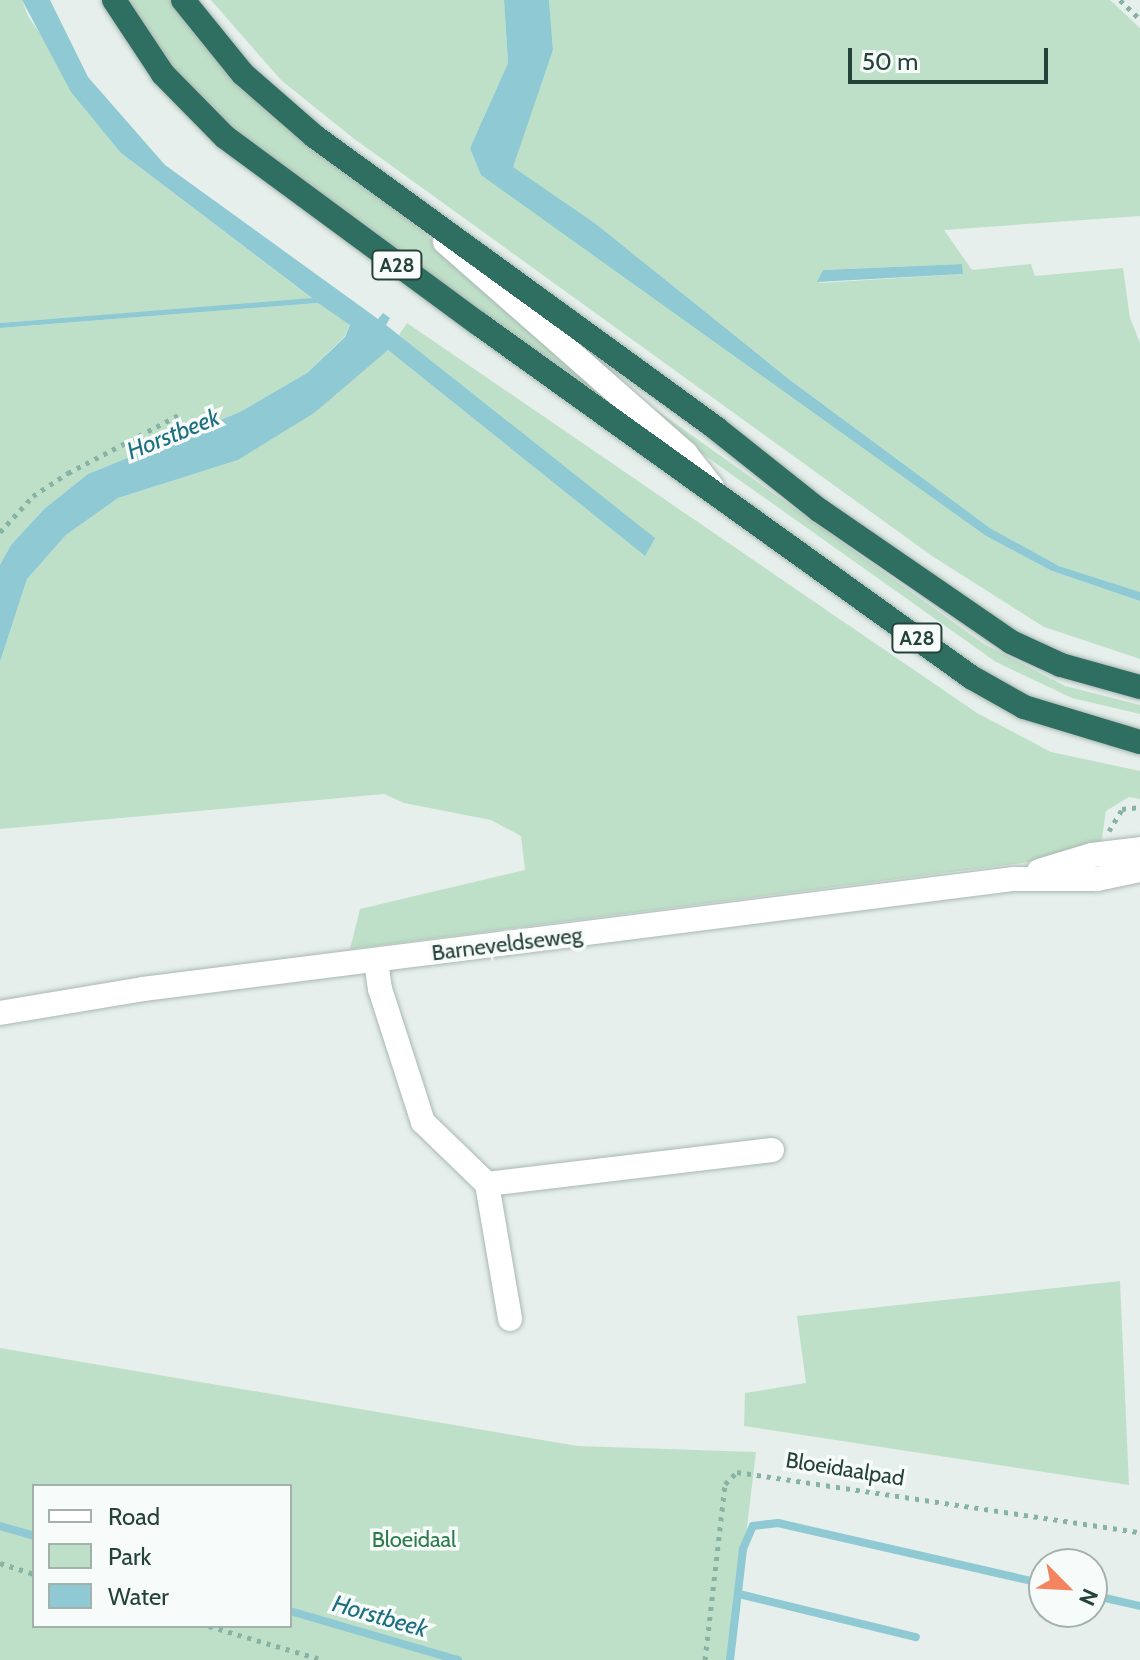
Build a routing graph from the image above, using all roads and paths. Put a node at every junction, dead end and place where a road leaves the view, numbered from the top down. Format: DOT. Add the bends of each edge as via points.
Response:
graph roads {
  1 [pos="114,0"];
  2 [pos="183,0"];
  3 [pos="1120,0"];
  4 [pos="1140,19"];
  5 [pos="382,188"];
  6 [pos="179,415"];
  7 [pos="716,492"];
  8 [pos="0,532"];
  9 [pos="1140,687"];
  10 [pos="1140,742"];
  11 [pos="1140,849"];
  12 [pos="1140,870"];
  13 [pos="1014,879"];
  14 [pos="376,961"];
  15 [pos="0,1013"];
  16 [pos="772,1150"];
  17 [pos="487,1184"];
  18 [pos="510,1319"];
  19 [pos="1140,1532"];
  20 [pos="0,1563"];
  21 [pos="32,1573"];
  22 [pos="216,1628"];
  23 [pos="323,1660"];
  24 [pos="705,1660"];
  1 -- 7 [label="highway, A28" via="163,74 251,159"];
  2 -- 5 [label="highway, A28" via="271,101"];
  3 -- 4 [label="path"];
  5 -- 7 [label="street" via="686,454"];
  5 -- 9 [label="highway, A28" via="717,429 819,510 1011,642 1061,665"];
  6 -- 8 [label="path" via="68,473 33,496"];
  7 -- 10 [label="highway, A28" via="971,677 1024,707"];
  11 -- 13 [label="street, Barneveldseweg" via="1092,855"];
  12 -- 13 [label="street, Barneveldseweg" via="1097,879"];
  13 -- 14 [label="street, Barneveldseweg"];
  14 -- 15 [label="street, Barneveldseweg" via="143,989"];
  14 -- 17 [label="street" via="380,989 423,1122"];
  16 -- 17 [label="street"];
  17 -- 18 [label="street"];
  19 -- 24 [label="path, Bloeidaalpad" via="737,1472 725,1484"];
  20 -- 21 [label="path"];
  22 -- 23 [label="path"];
}
